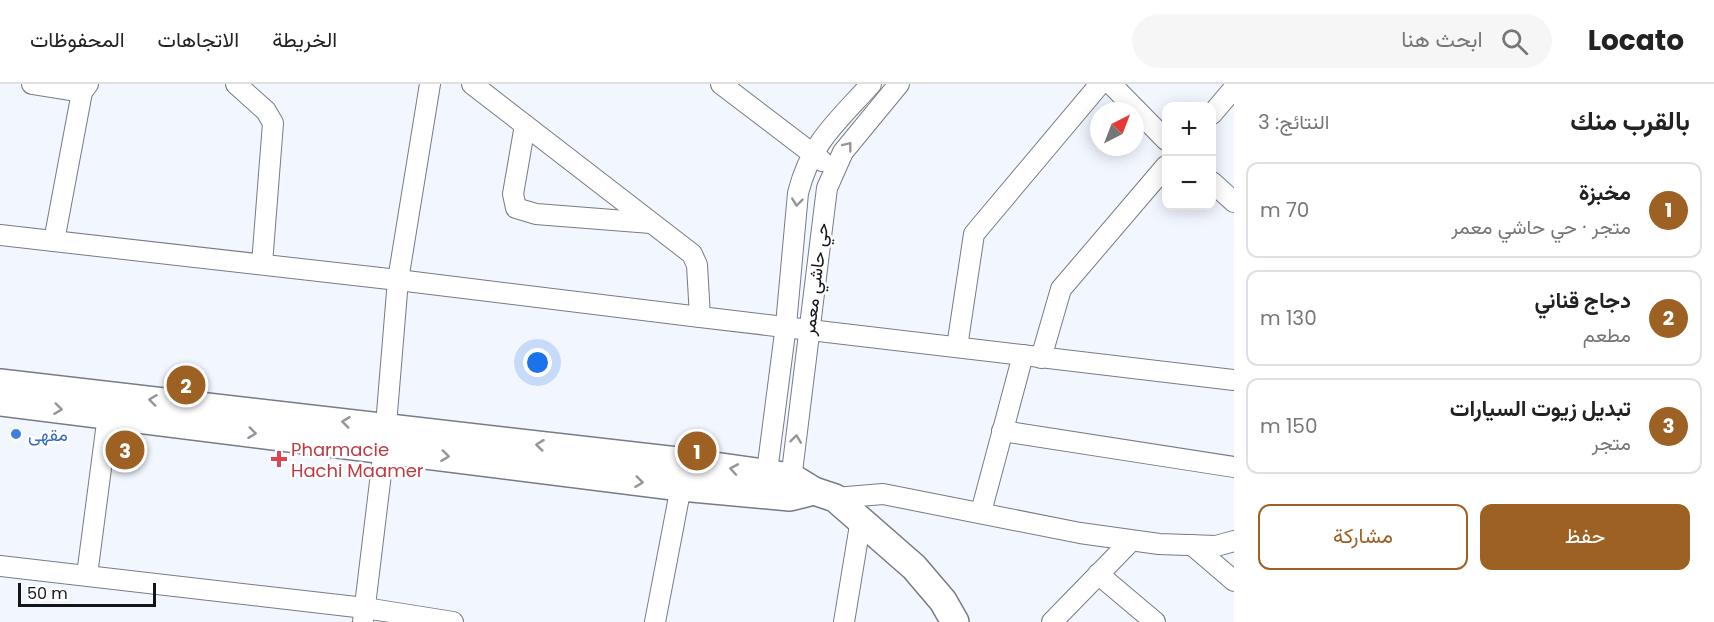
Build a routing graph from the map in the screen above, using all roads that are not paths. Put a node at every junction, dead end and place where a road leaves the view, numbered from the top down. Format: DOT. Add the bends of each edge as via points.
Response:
graph roads {
  1 [pos="32,84"];
  2 [pos="236,84"];
  3 [pos="430,84"];
  4 [pos="472,84"];
  5 [pos="721,84"];
  6 [pos="871,84"];
  7 [pos="899,84"];
  8 [pos="1114,86"];
  9 [pos="85,88"];
  10 [pos="1234,88"];
  11 [pos="1216,109"];
  12 [pos="525,125"];
  13 [pos="1162,135"];
  14 [pos="811,153"];
  15 [pos="834,169"];
  16 [pos="1162,172"];
  17 [pos="1216,186"];
  18 [pos="1234,202"];
  19 [pos="651,223"];
  20 [pos="0,235"];
  21 [pos="54,241"];
  22 [pos="262,264"];
  23 [pos="398,280"];
  24 [pos="699,317"];
  25 [pos="786,325"];
  26 [pos="810,328"];
  27 [pos="957,347"];
  28 [pos="1032,356"];
  29 [pos="1234,380"];
  30 [pos="0,382"];
  31 [pos="0,402"];
  32 [pos="108,416"];
  33 [pos="1002,431"];
  34 [pos="385,438"];
  35 [pos="1234,467"];
  36 [pos="684,474"];
  37 [pos="794,489"];
  38 [pos="981,512"];
  39 [pos="861,519"];
  40 [pos="1131,541"];
  41 [pos="1234,541"];
  42 [pos="1192,545"];
  43 [pos="0,566"];
  44 [pos="1098,574"];
  45 [pos="87,575"];
  46 [pos="1234,581"];
  47 [pos="364,615"];
  48 [pos="453,622"];
  49 [pos="655,622"];
  50 [pos="844,622"];
  51 [pos="955,622"];
  52 [pos="1052,622"];
  53 [pos="1155,622"];
  1 -- 9 [label="street"];
  2 -- 22 [label="street" via="266,111 273,123"];
  3 -- 23 [label="street"];
  4 -- 12 [label="street"];
  5 -- 14 [label="street"];
  6 -- 14 [label="street, حي حاشي معمر"];
  15 -- 7 [label="street, حي حاشي معمر, one-way" via="843,152"];
  8 -- 13 [label="street"];
  8 -- 27 [label="street" via="975,234"];
  9 -- 21 [label="street"];
  10 -- 11 [label="street"];
  12 -- 19 [label="street"];
  12 -- 19 [label="street" via="513,194 516,208 536,214"];
  14 -- 15 [label="street"];
  14 -- 25 [label="street, حي حاشي معمر, one-way" via="798,193"];
  15 -- 26 [label="street, حي حاشي معمر" via="824,208"];
  16 -- 28 [label="street" via="1061,289"];
  17 -- 18 [label="street"];
  19 -- 24 [label="street" via="693,254"];
  20 -- 21 [label="street, حي حاشي معمر"];
  21 -- 22 [label="street, حي حاشي معمر"];
  22 -- 23 [label="street, حي حاشي معمر"];
  23 -- 24 [label="street, حي حاشي معمر"];
  23 -- 34 [label="street"];
  24 -- 25 [label="street, حي حاشي معمر"];
  25 -- 26 [label="street"];
  25 -- 37 [label="street, حي حاشي معمر"];
  26 -- 27 [label="street"];
  37 -- 26 [label="street, حي حاشي معمر, one-way"];
  27 -- 28 [label="street"];
  28 -- 29 [label="street"];
  28 -- 33 [label="street"];
  34 -- 30 [label="street, one-way"];
  31 -- 32 [label="street, one-way"];
  32 -- 34 [label="street, one-way"];
  32 -- 45 [label="street"];
  33 -- 35 [label="street"];
  33 -- 38 [label="street"];
  34 -- 36 [label="street"];
  34 -- 47 [label="street"];
  36 -- 37 [label="street"];
  36 -- 49 [label="street"];
  37 -- 38 [label="street" via="883,494"];
  37 -- 39 [label="street"];
  38 -- 40 [label="street"];
  39 -- 50 [label="street"];
  39 -- 51 [label="street" via="914,567"];
  40 -- 42 [label="street"];
  40 -- 44 [label="street"];
  41 -- 42 [label="street" via="1216,546"];
  42 -- 46 [label="street"];
  43 -- 45 [label="street"];
  44 -- 52 [label="street"];
  44 -- 53 [label="street"];
  45 -- 47 [label="street"];
  47 -- 48 [label="street"];
}
